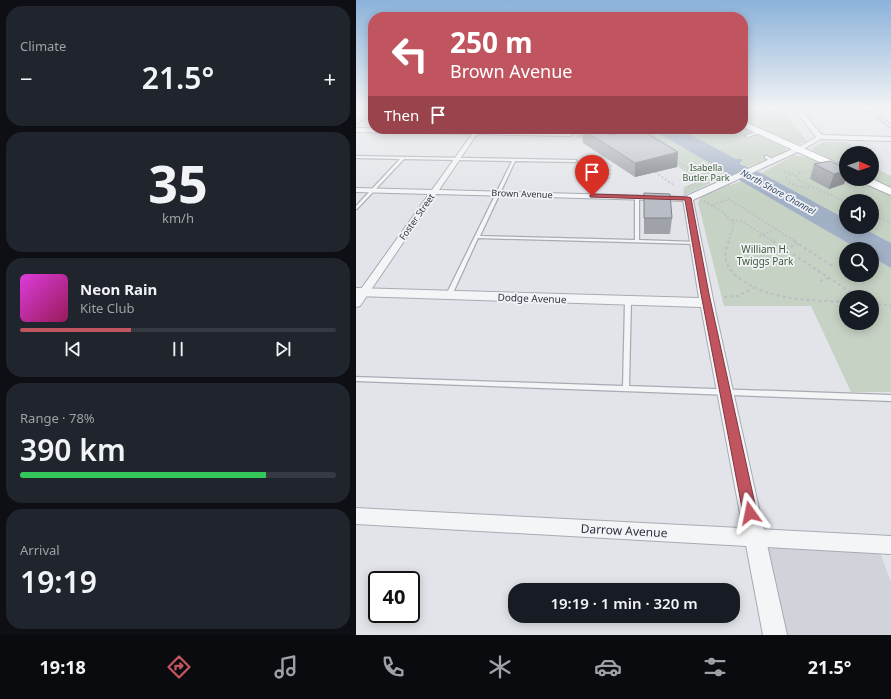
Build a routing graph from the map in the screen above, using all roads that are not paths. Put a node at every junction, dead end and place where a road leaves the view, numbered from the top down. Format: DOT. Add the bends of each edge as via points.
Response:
graph roads {
  1 [pos="473,137"];
  2 [pos="769,137"];
  3 [pos="820,137"];
  4 [pos="891,139"];
  5 [pos="798,150"];
  6 [pos="356,157"];
  7 [pos="403,158"];
  8 [pos="458,159"];
  9 [pos="514,160"];
  10 [pos="575,162"];
  11 [pos="839,169"];
  12 [pos="878,186"];
  13 [pos="356,190"];
  14 [pos="373,190"];
  15 [pos="435,192"];
  16 [pos="891,192"];
  17 [pos="498,194"];
  18 [pos="687,195"];
  19 [pos="638,197"];
  20 [pos="356,208"];
  21 [pos="477,237"];
  22 [pos="637,241"];
  23 [pos="696,243"];
  24 [pos="360,292"];
  25 [pos="449,295"];
  26 [pos="716,300"];
  27 [pos="628,301"];
  28 [pos="356,304"];
  29 [pos="356,379"];
  30 [pos="626,389"];
  31 [pos="725,393"];
  32 [pos="891,398"];
  33 [pos="356,516"];
  34 [pos="755,538"];
  35 [pos="891,545"];
  36 [pos="775,635"];
  1 -- 8 [label="street, Foster Street"];
  2 -- 5 [label="main road"];
  3 -- 4 [label="street"];
  3 -- 5 [label="street"];
  5 -- 11 [label="main road"];
  5 -- 18 [label="street"];
  6 -- 7 [label="lane"];
  7 -- 8 [label="lane"];
  7 -- 14 [label="lane"];
  8 -- 9 [label="lane"];
  8 -- 15 [label="street, Foster Street"];
  9 -- 10 [label="lane"];
  9 -- 17 [label="lane"];
  12 -- 16 [label="main road"];
  13 -- 14 [label="street, Brown Avenue"];
  14 -- 15 [label="street, Brown Avenue"];
  14 -- 20 [label="lane"];
  15 -- 17 [label="street, Brown Avenue"];
  15 -- 24 [label="street, Foster Street"];
  17 -- 19 [label="street, Brown Avenue"];
  17 -- 21 [label="lane"];
  18 -- 19 [label="street, Brown Avenue"];
  18 -- 23 [label="street"];
  19 -- 22 [label="lane"];
  21 -- 22 [label="lane"];
  21 -- 25 [label="lane"];
  22 -- 23 [label="lane"];
  23 -- 26 [label="street"];
  24 -- 25 [label="street, Dodge Avenue"];
  24 -- 28 [label="street, Foster Street"];
  25 -- 27 [label="street, Dodge Avenue"];
  26 -- 27 [label="street, Dodge Avenue"];
  26 -- 31 [label="street"];
  27 -- 30 [label="lane"];
  29 -- 30 [label="lane"];
  30 -- 31 [label="lane"];
  31 -- 32 [label="lane"];
  31 -- 34 [label="street"];
  33 -- 34 [label="street, Darrow Avenue"];
  34 -- 35 [label="street, Darrow Avenue"];
  34 -- 36 [label="street"];
}
